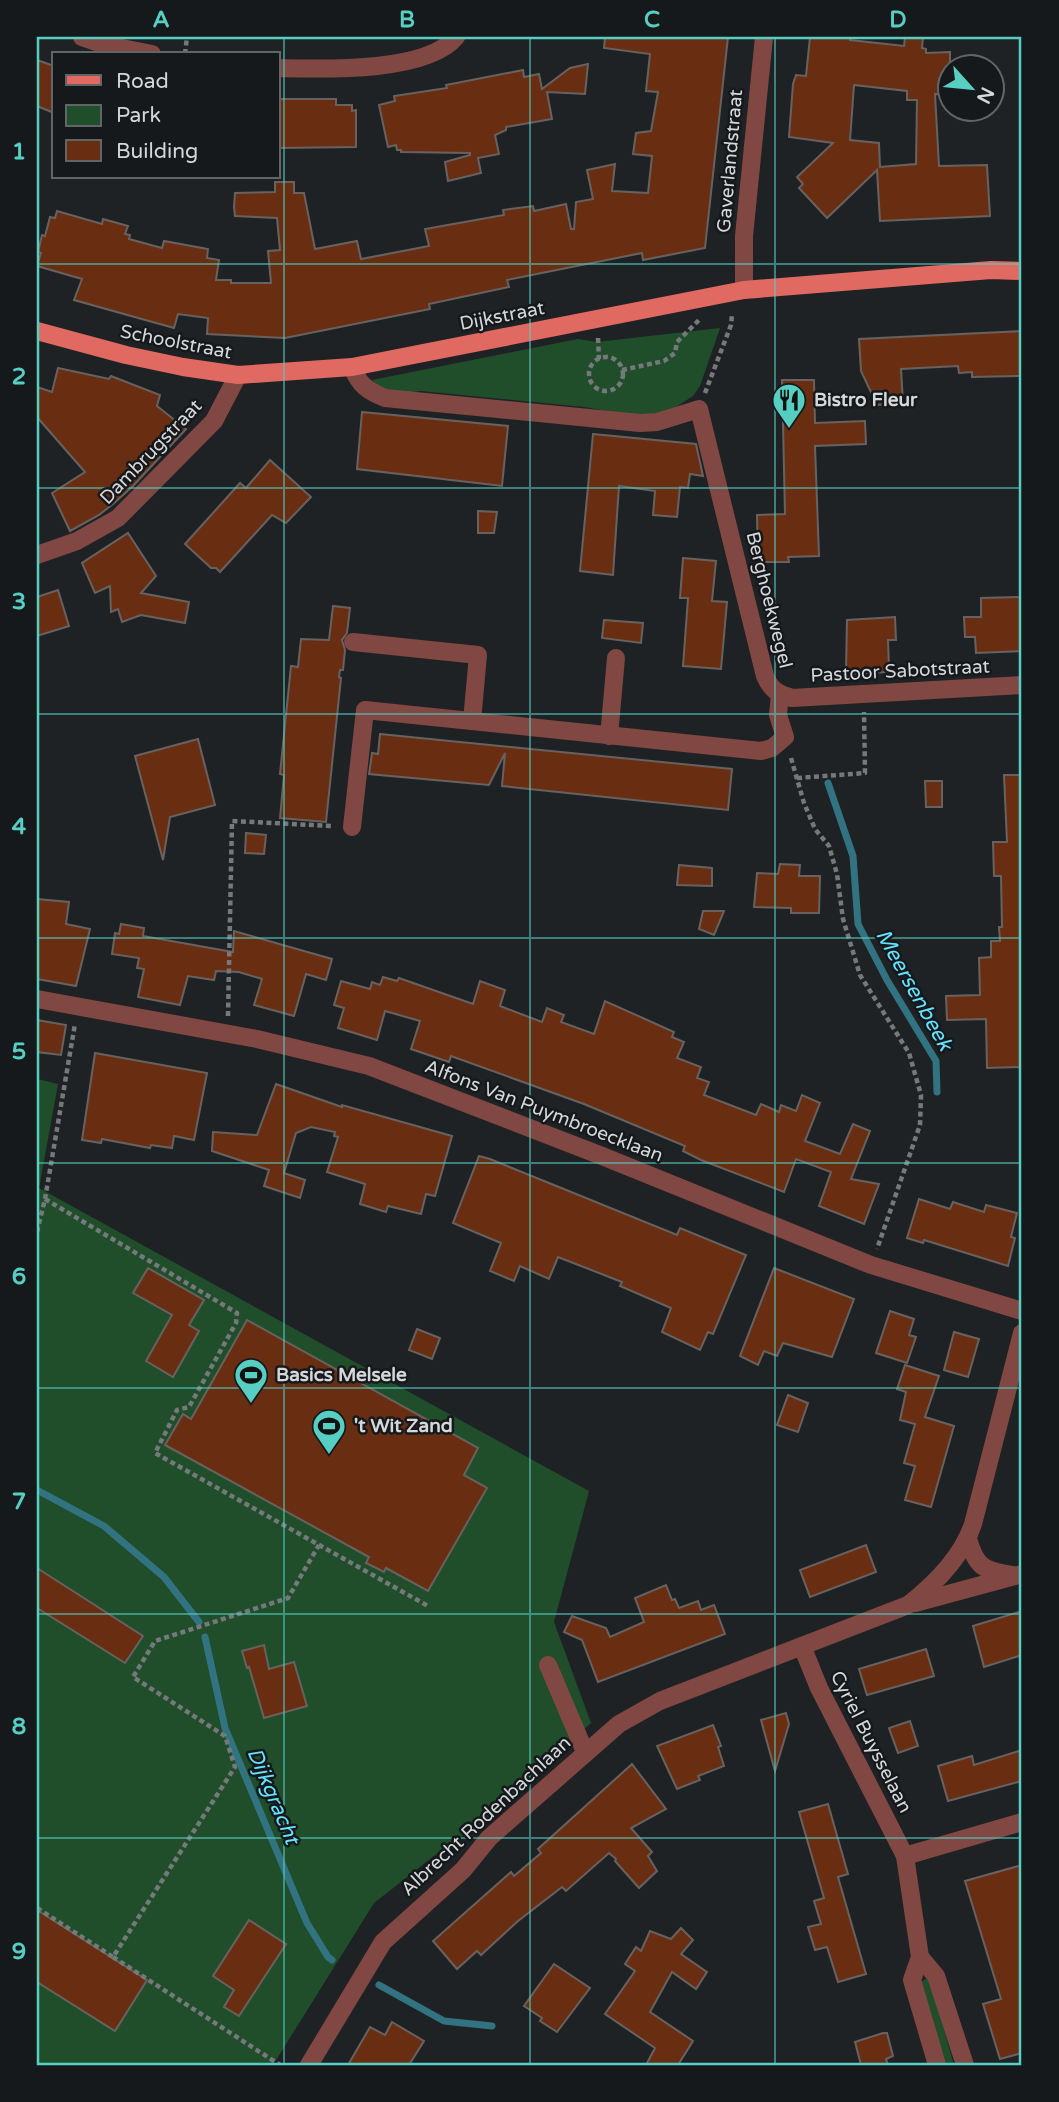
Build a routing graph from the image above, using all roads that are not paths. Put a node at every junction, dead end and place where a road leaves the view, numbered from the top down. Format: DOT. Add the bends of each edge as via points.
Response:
graph roads {
  1 [pos="82,37"];
  2 [pos="456,37"];
  3 [pos="764,37"];
  4 [pos="142,52"];
  5 [pos="280,68"];
  6 [pos="1022,271"];
  7 [pos="744,290"];
  8 [pos="37,331"];
  9 [pos="352,367"];
  10 [pos="238,375"];
  11 [pos="37,555"];
  12 [pos="353,642"];
  13 [pos="616,658"];
  14 [pos="1022,685"];
  15 [pos="780,694"];
  16 [pos="472,721"];
  17 [pos="609,736"];
  18 [pos="352,827"];
  19 [pos="37,999"];
  20 [pos="1022,1311"];
  21 [pos="1022,1333"];
  22 [pos="968,1539"];
  23 [pos="1020,1575"];
  24 [pos="908,1605"];
  25 [pos="802,1646"];
  26 [pos="548,1665"];
  27 [pos="585,1752"];
  28 [pos="1022,1822"];
  29 [pos="905,1856"];
  30 [pos="920,1957"];
  31 [pos="309,2065"];
  32 [pos="937,2065"];
  33 [pos="965,2065"];
  1 -- 4 [label="street"];
  2 -- 5 [label="street" via="432,55 412,60 348,69"];
  3 -- 7 [label="street, Gaverlandstraat" via="744,236"];
  6 -- 7 [label="main road, Dijkstraat"];
  7 -- 9 [label="main road, Dijkstraat"];
  8 -- 10 [label="main road, Schoolstraat" via="126,355"];
  9 -- 10 [label="main road, Schoolstraat"];
  9 -- 15 [label="street, Berghoekwegel" via="359,383 386,398 640,423 699,409 765,676"];
  10 -- 11 [label="street, Dambrugstraat" via="214,421 118,518 77,541"];
  12 -- 16 [label="street" via="478,655"];
  13 -- 17 [label="street"];
  14 -- 15 [label="street, Pastoor Sabotstraat" via="792,698"];
  15 -- 17 [label="street, Berghoekwegel" via="778,715 785,737 761,751"];
  16 -- 17 [label="street"];
  16 -- 18 [label="street" via="365,710"];
  19 -- 20 [label="street, Alfons Van Puymbroecklaan" via="369,1066 872,1265"];
  21 -- 22 [label="street"];
  22 -- 23 [label="street, Albrecht Rodenbachlaan" via="977,1562 995,1572"];
  22 -- 24 [label="street, Albrecht Rodenbachlaan" via="940,1576"];
  23 -- 24 [label="street, Albrecht Rodenbachlaan"];
  24 -- 25 [label="street, Albrecht Rodenbachlaan"];
  25 -- 27 [label="street, Albrecht Rodenbachlaan" via="660,1701 619,1724"];
  25 -- 29 [label="street, Cyriel Buysselaan"];
  26 -- 27 [label="street"];
  27 -- 31 [label="street, Albrecht Rodenbachlaan" via="383,1942"];
  28 -- 29 [label="street"];
  29 -- 30 [label="street, Cyriel Buysselaan"];
  30 -- 32 [label="street, Cyriel Buysselaan" via="912,1980"];
  30 -- 33 [label="street, Cyriel Buysselaan" via="936,1976"];
}
